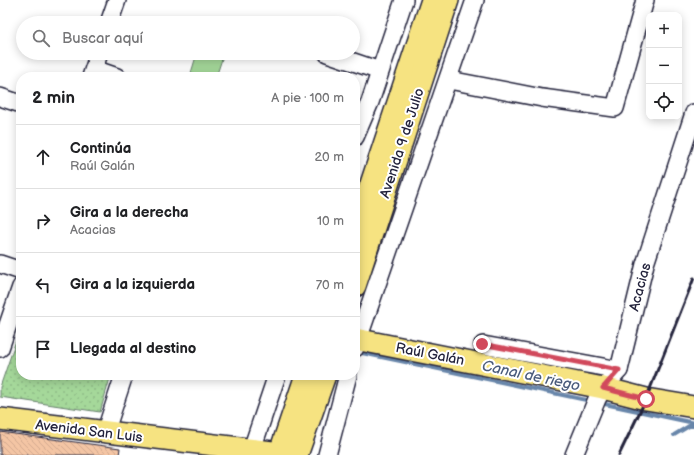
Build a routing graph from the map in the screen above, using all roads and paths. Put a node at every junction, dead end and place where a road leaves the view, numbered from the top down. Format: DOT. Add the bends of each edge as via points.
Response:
graph roads {
  1 [pos="117,0"];
  2 [pos="404,0"];
  3 [pos="432,0"];
  4 [pos="448,0"];
  5 [pos="475,0"];
  6 [pos="645,0"];
  7 [pos="111,16"];
  8 [pos="97,60"];
  9 [pos="348,60"];
  10 [pos="380,71"];
  11 [pos="92,72"];
  12 [pos="449,80"];
  13 [pos="0,97"];
  14 [pos="16,102"];
  15 [pos="694,113"];
  16 [pos="360,124"];
  17 [pos="360,217"];
  18 [pos="0,264"];
  19 [pos="16,269"];
  20 [pos="360,271"];
  21 [pos="16,302"];
  22 [pos="360,331"];
  23 [pos="360,343"];
  24 [pos="482,344"];
  25 [pos="0,348"];
  26 [pos="619,370"];
  27 [pos="122,380"];
  28 [pos="275,380"];
  29 [pos="305,380"];
  30 [pos="323,380"];
  31 [pos="347,380"];
  32 [pos="600,394"];
  33 [pos="694,407"];
  34 [pos="0,419"];
  35 [pos="105,433"];
  36 [pos="252,452"];
  37 [pos="288,454"];
  38 [pos="327,455"];
  39 [pos="574,455"];
  1 -- 7 [label="street"];
  2 -- 10 [label="street"];
  3 -- 17 [label="main road"];
  4 -- 20 [label="main road, Avenida 9 de Julio"];
  5 -- 12 [label="street"];
  6 -- 12 [label="street" via="615,108 542,98"];
  8 -- 11 [label="street"];
  9 -- 10 [label="street"];
  10 -- 16 [label="street"];
  12 -- 22 [label="street"];
  13 -- 14 [label="street"];
  15 -- 26 [label="street, Acacias" via="645,264"];
  18 -- 19 [label="street"];
  21 -- 25 [label="street"];
  23 -- 32 [label="main road, Raúl Galán"];
  24 -- 26 [label="street"];
  26 -- 32 [label="street, Acacias"];
  27 -- 35 [label="street"];
  28 -- 36 [label="street"];
  29 -- 37 [label="main road"];
  30 -- 37 [label="main road"];
  31 -- 38 [label="street"];
  32 -- 33 [label="main road, Raúl Galán"];
  32 -- 39 [label="street, Acacias"];
  34 -- 35 [label="main road, Avenida San Luis"];
  35 -- 36 [label="main road, Avenida San Luis"];
  36 -- 37 [label="main road, Avenida San Luis"];
}
